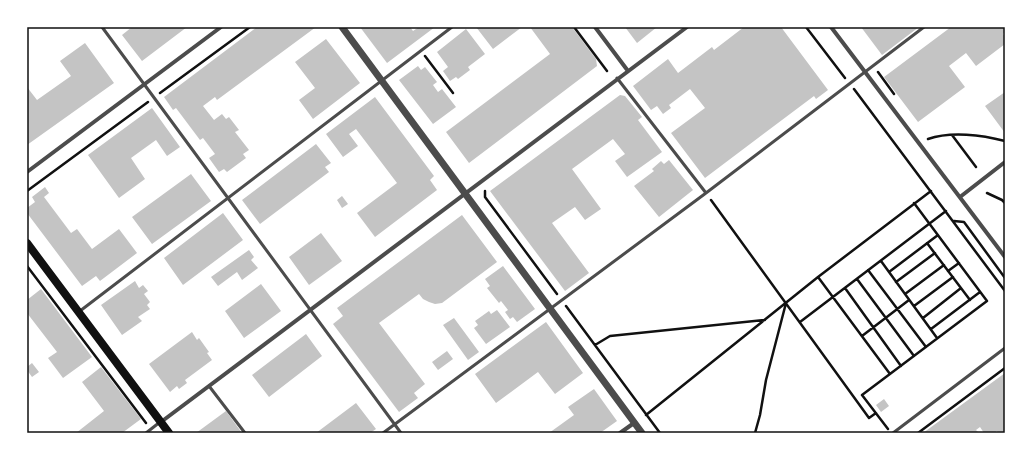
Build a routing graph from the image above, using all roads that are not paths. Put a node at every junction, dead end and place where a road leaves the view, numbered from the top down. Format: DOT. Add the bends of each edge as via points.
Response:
graph roads {
  1 [pos="102,27"];
  2 [pos="220,27"];
  3 [pos="342,27"];
  4 [pos="452,27"];
  5 [pos="595,27"];
  6 [pos="687,27"];
  7 [pos="831,27"];
  8 [pos="924,27"];
  9 [pos="628,71"];
  10 [pos="865,71"];
  11 [pos="617,78"];
  12 [pos="382,80"];
  13 [pos="144,84"];
  14 [pos="1005,162"];
  15 [pos="27,172"];
  16 [pos="466,193"];
  17 [pos="706,193"];
  18 [pos="960,197"];
  19 [pos="228,198"];
  20 [pos="27,243"];
  21 [pos="1005,257"];
  22 [pos="550,308"];
  23 [pos="310,310"];
  24 [pos="78,312"];
  25 [pos="1005,348"];
  26 [pos="209,386"];
  27 [pos="160,422"];
  28 [pos="634,423"];
  29 [pos="394,424"];
  30 [pos="146,433"];
  31 [pos="169,433"];
  32 [pos="245,433"];
  33 [pos="383,433"];
  34 [pos="401,433"];
  35 [pos="620,433"];
  36 [pos="642,433"];
  37 [pos="892,433"];
  1 -- 13 [label="lane"];
  2 -- 13 [label="street"];
  3 -- 12 [label="street"];
  4 -- 12 [label="lane"];
  5 -- 9 [label="street"];
  6 -- 9 [label="street"];
  7 -- 10 [label="street"];
  8 -- 10 [label="lane"];
  9 -- 11 [label="street"];
  10 -- 17 [label="lane"];
  10 -- 18 [label="street"];
  11 -- 16 [label="street"];
  11 -- 17 [label="lane"];
  12 -- 16 [label="street"];
  12 -- 19 [label="lane"];
  13 -- 15 [label="street"];
  13 -- 19 [label="lane"];
  14 -- 18 [label="street"];
  16 -- 22 [label="street"];
  16 -- 23 [label="street"];
  17 -- 22 [label="lane"];
  18 -- 21 [label="street"];
  19 -- 23 [label="lane"];
  19 -- 24 [label="lane"];
  20 -- 24 [label="main road"];
  22 -- 28 [label="street"];
  22 -- 29 [label="lane"];
  23 -- 26 [label="street"];
  23 -- 29 [label="lane"];
  24 -- 27 [label="main road"];
  25 -- 37 [label="lane"];
  26 -- 27 [label="street"];
  26 -- 32 [label="lane"];
  27 -- 30 [label="lane"];
  27 -- 31 [label="main road"];
  28 -- 35 [label="street"];
  28 -- 36 [label="street"];
  29 -- 33 [label="lane"];
  29 -- 34 [label="lane"];
}
